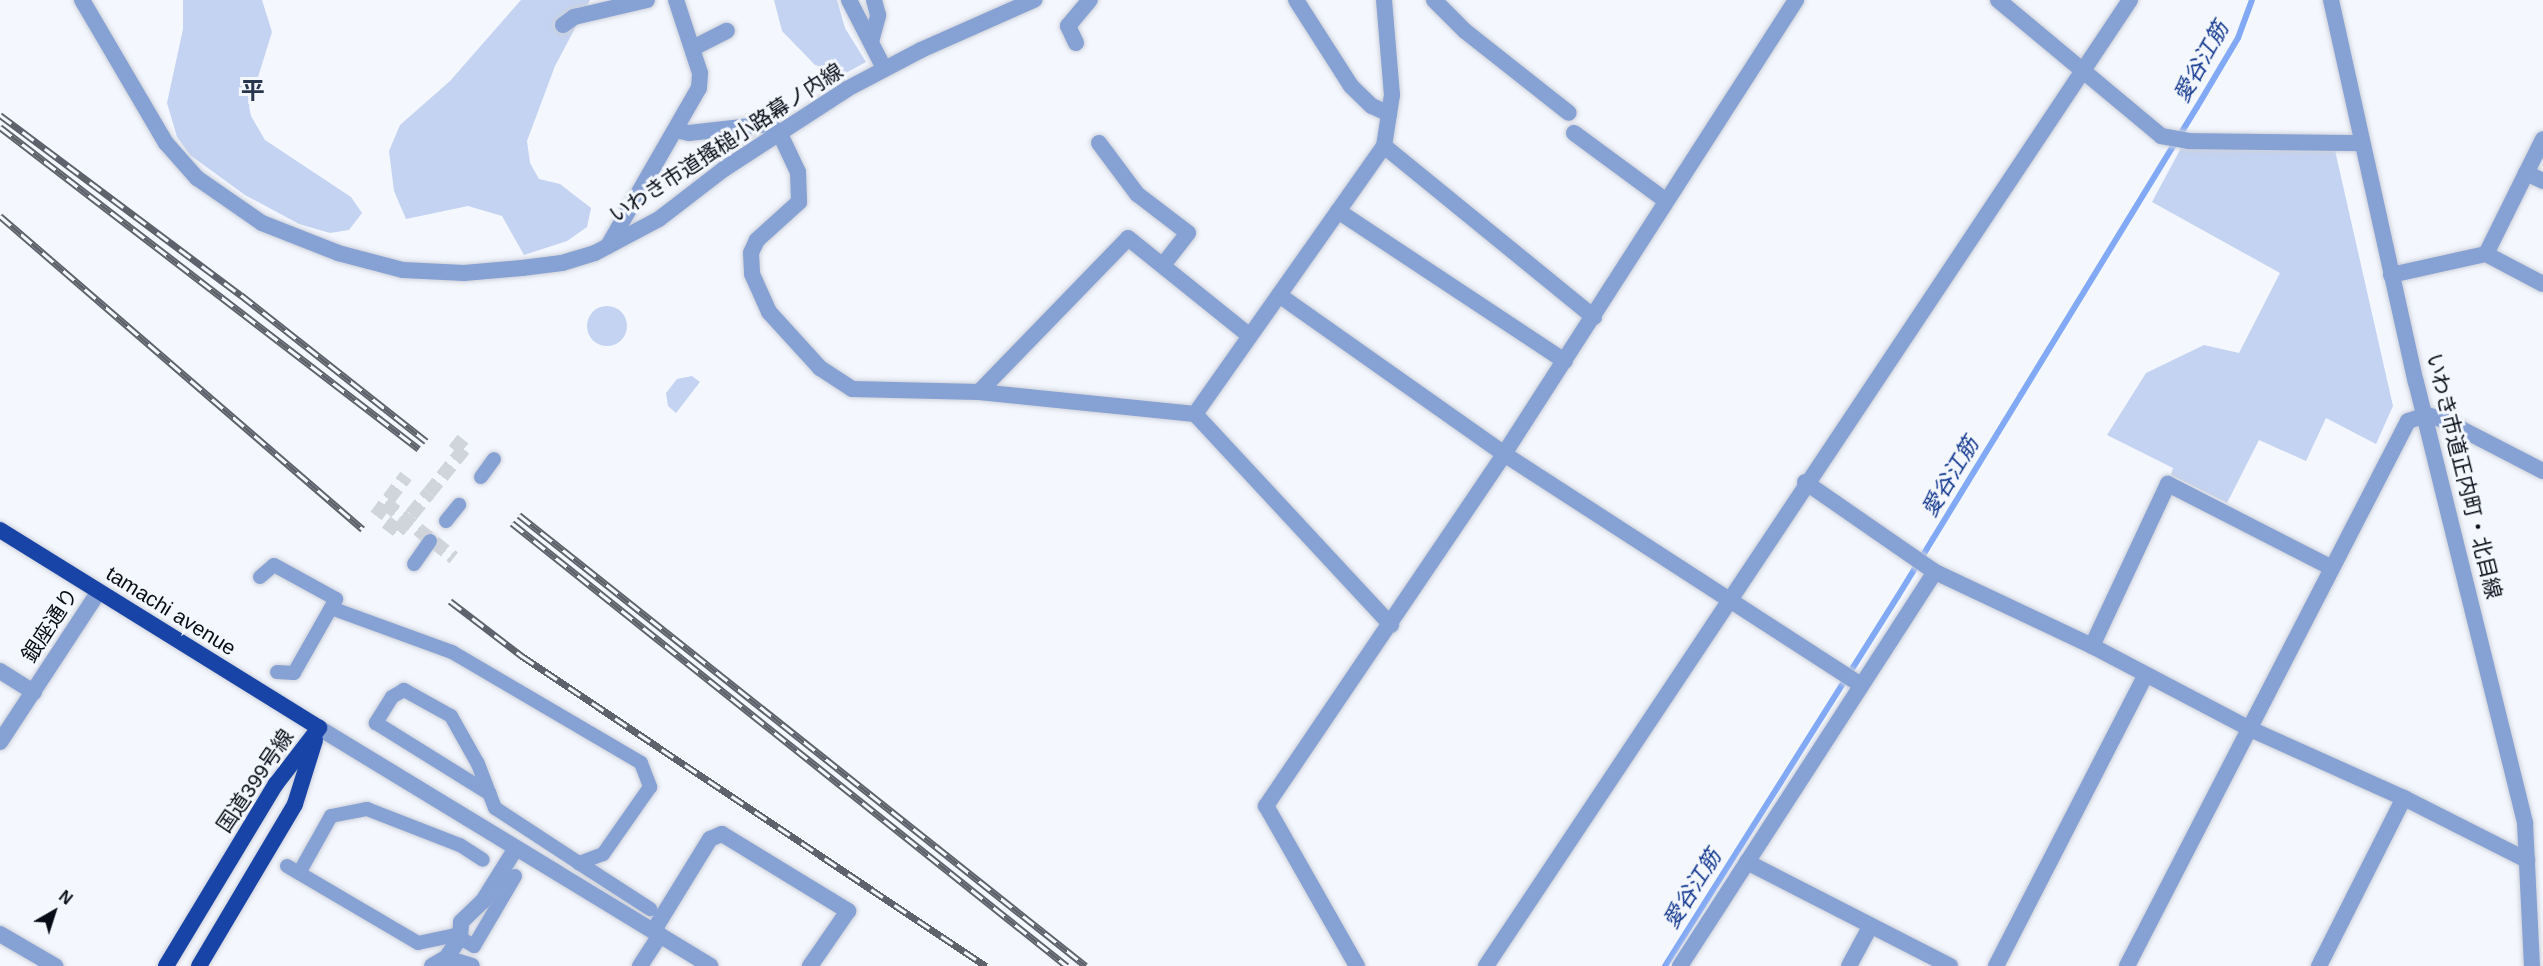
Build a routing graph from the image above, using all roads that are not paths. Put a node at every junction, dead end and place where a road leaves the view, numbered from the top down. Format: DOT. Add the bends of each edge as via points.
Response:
graph roads {
  1 [pos="82,0"];
  2 [pos="647,0"];
  3 [pos="675,0"];
  4 [pos="849,0"];
  5 [pos="873,0"];
  6 [pos="1034,0"];
  7 [pos="1090,0"];
  8 [pos="1296,0"];
  9 [pos="1384,0"];
  10 [pos="1434,0"];
  11 [pos="1796,0"];
  12 [pos="1998,0"];
  13 [pos="2130,0"];
  14 [pos="2331,0"];
  15 [pos="563,25"];
  16 [pos="727,31"];
  17 [pos="871,42"];
  18 [pos="1076,43"];
  19 [pos="693,48"];
  20 [pos="884,68"];
  21 [pos="2080,70"];
  22 [pos="1569,113"];
  23 [pos="1389,114"];
  24 [pos="676,130"];
  25 [pos="1574,133"];
  26 [pos="780,134"];
  27 [pos="2543,139"];
  28 [pos="1099,143"];
  29 [pos="2360,143"];
  30 [pos="1384,146"];
  31 [pos="2526,173"];
  32 [pos="2543,182"];
  33 [pos="1665,200"];
  34 [pos="1338,211"];
  35 [pos="608,246"];
  36 [pos="2486,254"];
  37 [pos="1164,264"];
  38 [pos="2391,274"];
  39 [pos="2543,284"];
  40 [pos="1279,295"];
  41 [pos="1594,317"];
  42 [pos="1250,336"];
  43 [pos="1565,361"];
  44 [pos="980,392"];
  45 [pos="1195,414"];
  46 [pos="2427,415"];
  47 [pos="1504,454"];
  48 [pos="494,459"];
  49 [pos="2543,471"];
  50 [pos="481,477"];
  51 [pos="1805,482"];
  52 [pos="459,505"];
  53 [pos="446,521"];
  54 [pos="0,530"];
  55 [pos="430,541"];
  56 [pos="414,564"];
  57 [pos="2330,567"];
  58 [pos="1931,570"];
  59 [pos="260,577"];
  60 [pos="98,592"];
  61 [pos="1730,602"];
  62 [pos="331,608"];
  63 [pos="1391,625"];
  64 [pos="2092,646"];
  65 [pos="0,671"];
  66 [pos="277,672"];
  67 [pos="2145,675"];
  68 [pos="1858,683"];
  69 [pos="34,692"];
  70 [pos="319,728"];
  71 [pos="2248,728"];
  72 [pos="0,742"];
  73 [pos="489,794"];
  74 [pos="2404,798"];
  75 [pos="516,848"];
  76 [pos="483,860"];
  77 [pos="2528,860"];
  78 [pos="1747,862"];
  79 [pos="579,863"];
  80 [pos="515,876"];
  81 [pos="2536,883"];
  82 [pos="650,909"];
  83 [pos="1870,927"];
  84 [pos="657,932"];
  85 [pos="0,934"];
  86 [pos="460,938"];
  87 [pos="439,962"];
  88 [pos="55,966"];
  89 [pos="166,966"];
  90 [pos="199,966"];
  91 [pos="472,966"];
  92 [pos="640,966"];
  93 [pos="710,966"];
  94 [pos="810,966"];
  95 [pos="1357,966"];
  96 [pos="1486,966"];
  97 [pos="1680,966"];
  98 [pos="1849,966"];
  99 [pos="1950,966"];
  100 [pos="1996,966"];
  101 [pos="2127,966"];
  102 [pos="2319,966"];
  103 [pos="2532,966"];
  1 -- 35 [label="street, いわき市道搔槌小路幕ノ内線" via="166,143 197,178 262,223 338,253 403,270 464,273 522,268 562,263"];
  2 -- 15 [label="street" via="574,17"];
  3 -- 19 [label="street"];
  4 -- 17 [label="street"];
  5 -- 17 [label="street" via="878,15"];
  6 -- 20 [label="street, いわき市道搔槌小路幕ノ内線"];
  7 -- 18 [label="street" via="1068,26"];
  8 -- 23 [label="street" via="1351,86 1372,106"];
  9 -- 23 [label="street" via="1392,79"];
  10 -- 22 [label="street" via="1465,31"];
  11 -- 33 [label="street"];
  12 -- 21 [label="street"];
  13 -- 21 [label="street"];
  14 -- 29 [label="street, いわき市道正内町・北目線"];
  16 -- 19 [label="street"];
  17 -- 20 [label="street"];
  19 -- 24 [label="street" via="700,72 699,88"];
  20 -- 26 [label="street, いわき市道搔槌小路幕ノ内線"];
  21 -- 29 [label="street" via="2161,136 2189,141"];
  21 -- 51 [label="street"];
  23 -- 30 [label="street"];
  24 -- 26 [label="street" via="690,133 768,124"];
  24 -- 35 [label="street"];
  25 -- 33 [label="street"];
  26 -- 35 [label="street, いわき市道搔槌小路幕ノ内線" via="658,219"];
  26 -- 44 [label="street" via="801,186 796,207 757,240 751,253 752,274 769,312 819,368 852,389"];
  27 -- 31 [label="street"];
  28 -- 37 [label="street" via="1137,194 1188,233"];
  29 -- 38 [label="street, いわき市道正内町・北目線"];
  30 -- 34 [label="street"];
  30 -- 41 [label="street"];
  31 -- 32 [label="street"];
  31 -- 36 [label="street"];
  33 -- 41 [label="street"];
  34 -- 40 [label="street"];
  34 -- 43 [label="street"];
  36 -- 38 [label="street"];
  36 -- 39 [label="street"];
  37 -- 42 [label="street"];
  37 -- 44 [label="street" via="1128,238"];
  38 -- 46 [label="street, いわき市道正内町・北目線"];
  40 -- 42 [label="street"];
  40 -- 47 [label="street"];
  41 -- 43 [label="street"];
  42 -- 45 [label="street"];
  43 -- 47 [label="street"];
  44 -- 45 [label="street"];
  45 -- 63 [label="street"];
  46 -- 49 [label="street"];
  46 -- 57 [label="street" via="2408,421"];
  46 -- 77 [label="street, いわき市道正内町・北目線" via="2525,823"];
  47 -- 61 [label="street"];
  47 -- 63 [label="street"];
  48 -- 50 [label="street"];
  51 -- 58 [label="street"];
  51 -- 61 [label="street"];
  52 -- 53 [label="street"];
  54 -- 60 [label="highway, tamachi avenue"];
  55 -- 56 [label="street"];
  57 -- 64 [label="street" via="2168,484"];
  57 -- 71 [label="street"];
  58 -- 64 [label="street"];
  58 -- 68 [label="street"];
  59 -- 62 [label="street" via="274,565 336,599"];
  60 -- 69 [label="street, 銀座通り"];
  60 -- 70 [label="highway, tamachi avenue"];
  61 -- 68 [label="street"];
  61 -- 96 [label="street"];
  62 -- 66 [label="street" via="294,673"];
  62 -- 79 [label="street" via="452,652 641,763 650,787 603,854"];
  63 -- 95 [label="street" via="1266,806"];
  64 -- 67 [label="street"];
  65 -- 69 [label="street"];
  67 -- 71 [label="street"];
  67 -- 100 [label="street"];
  68 -- 78 [label="street"];
  69 -- 72 [label="street, 銀座通り"];
  70 -- 75 [label="street"];
  70 -- 89 [label="highway, 国道399号線" via="276,784"];
  70 -- 90 [label="highway, 国道399号線" via="295,804"];
  71 -- 74 [label="street"];
  71 -- 101 [label="street"];
  73 -- 73 [label="street" via="376,723 392,696 404,690 451,716 478,764"];
  73 -- 79 [label="street" via="495,808"];
  74 -- 77 [label="street"];
  74 -- 102 [label="street"];
  75 -- 84 [label="street"];
  75 -- 86 [label="street" via="483,901 461,922"];
  76 -- 86 [label="street" via="460,845 368,809 331,816 293,870 418,943 455,935"];
  77 -- 81 [label="street, いわき市道正内町・北目線"];
  78 -- 83 [label="street"];
  78 -- 97 [label="street"];
  79 -- 82 [label="street"];
  80 -- 86 [label="street" via="474,946"];
  81 -- 103 [label="street, いわき市道正内町・北目線"];
  83 -- 98 [label="street"];
  83 -- 99 [label="street"];
  84 -- 92 [label="street"];
  84 -- 93 [label="street"];
  84 -- 94 [label="street" via="710,839 722,834 848,911"];
  85 -- 88 [label="street"];
  86 -- 87 [label="street"];
  87 -- 91 [label="street"];
}
